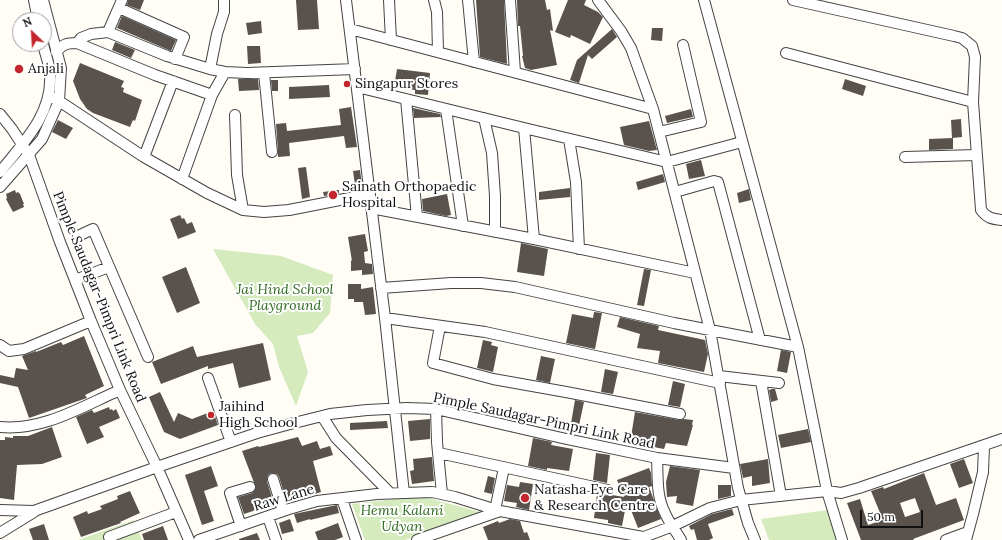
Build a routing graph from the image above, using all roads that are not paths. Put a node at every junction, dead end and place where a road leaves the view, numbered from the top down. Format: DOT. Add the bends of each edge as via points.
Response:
graph roads {
  1 [pos="34,0"];
  2 [pos="224,0"];
  3 [pos="346,0"];
  4 [pos="389,0"];
  5 [pos="434,0"];
  6 [pos="468,0"];
  7 [pos="510,0"];
  8 [pos="598,0"];
  9 [pos="704,0"];
  10 [pos="793,0"];
  11 [pos="45,2"];
  12 [pos="121,4"];
  13 [pos="36,12"];
  14 [pos="350,29"];
  15 [pos="108,32"];
  16 [pos="391,40"];
  17 [pos="77,43"];
  18 [pos="683,45"];
  19 [pos="45,52"];
  20 [pos="56,52"];
  21 [pos="438,52"];
  22 [pos="786,53"];
  23 [pos="175,59"];
  24 [pos="474,62"];
  25 [pos="210,69"];
  26 [pos="355,69"];
  27 [pos="225,72"];
  28 [pos="515,72"];
  29 [pos="264,73"];
  30 [pos="173,81"];
  31 [pos="357,87"];
  32 [pos="212,95"];
  33 [pos="48,96"];
  34 [pos="406,99"];
  35 [pos="59,101"];
  36 [pos="973,102"];
  37 [pos="446,109"];
  38 [pos="653,109"];
  39 [pos="0,114"];
  40 [pos="235,114"];
  41 [pos="484,118"];
  42 [pos="524,128"];
  43 [pos="659,132"];
  44 [pos="569,139"];
  45 [pos="742,142"];
  46 [pos="22,144"];
  47 [pos="272,152"];
  48 [pos="29,155"];
  49 [pos="977,155"];
  50 [pos="144,157"];
  51 [pos="905,157"];
  52 [pos="667,162"];
  53 [pos="0,172"];
  54 [pos="182,179"];
  55 [pos="0,187"];
  56 [pos="675,192"];
  57 [pos="370,194"];
  58 [pos="371,208"];
  59 [pos="243,210"];
  60 [pos="417,217"];
  61 [pos="1002,220"];
  62 [pos="462,226"];
  63 [pos="495,232"];
  64 [pos="78,236"];
  65 [pos="534,239"];
  66 [pos="579,249"];
  67 [pos="109,266"];
  68 [pos="695,273"];
  69 [pos="75,280"];
  70 [pos="381,288"];
  71 [pos="385,318"];
  72 [pos="91,321"];
  73 [pos="440,326"];
  74 [pos="710,330"];
  75 [pos="760,340"];
  76 [pos="0,345"];
  77 [pos="798,347"];
  78 [pos="148,357"];
  79 [pos="208,378"];
  80 [pos="719,379"];
  81 [pos="761,381"];
  82 [pos="779,383"];
  83 [pos="120,390"];
  84 [pos="394,409"];
  85 [pos="436,409"];
  86 [pos="680,414"];
  87 [pos="322,416"];
  88 [pos="0,428"];
  89 [pos="1002,439"];
  90 [pos="231,442"];
  91 [pos="984,446"];
  92 [pos="439,453"];
  93 [pos="657,458"];
  94 [pos="157,467"];
  95 [pos="504,468"];
  96 [pos="734,468"];
  97 [pos="273,479"];
  98 [pos="250,487"];
  99 [pos="608,490"];
  100 [pos="827,491"];
  101 [pos="390,493"];
  102 [pos="404,493"];
  103 [pos="442,494"];
  104 [pos="781,496"];
  105 [pos="342,499"];
  106 [pos="742,500"];
  107 [pos="0,510"];
  108 [pos="34,511"];
  109 [pos="283,511"];
  110 [pos="497,511"];
  111 [pos="176,512"];
  112 [pos="268,517"];
  113 [pos="241,526"];
  114 [pos="673,526"];
  115 [pos="444,532"];
  116 [pos="0,533"];
  117 [pos="967,536"];
  118 [pos="109,537"];
  119 [pos="640,539"];
  120 [pos="189,540"];
  121 [pos="199,540"];
  122 [pos="276,540"];
  123 [pos="356,540"];
  124 [pos="417,540"];
  125 [pos="451,540"];
  126 [pos="682,540"];
  127 [pos="755,540"];
  128 [pos="842,540"];
  129 [pos="946,540"];
  1 -- 13 [label="street"];
  2 -- 25 [label="street" via="224,12"];
  3 -- 14 [label="street"];
  4 -- 16 [label="street"];
  5 -- 21 [label="street" via="437,12"];
  6 -- 24 [label="street"];
  7 -- 28 [label="street"];
  8 -- 38 [label="street" via="631,48"];
  9 -- 45 [label="street"];
  10 -- 36 [label="street" via="967,41 972,46 975,57"];
  11 -- 20 [label="street"];
  12 -- 15 [label="street"];
  12 -- 23 [label="street" via="184,37"];
  14 -- 16 [label="street"];
  14 -- 26 [label="street"];
  15 -- 17 [label="street" via="91,34 81,38"];
  15 -- 23 [label="street"];
  16 -- 21 [label="street"];
  17 -- 20 [label="street" via="67,43"];
  17 -- 30 [label="street"];
  18 -- 43 [label="street" via="701,122"];
  19 -- 33 [label="street" via="50,74"];
  20 -- 35 [label="street" via="61,68"];
  21 -- 24 [label="street"];
  22 -- 36 [label="street"];
  23 -- 25 [label="street"];
  24 -- 28 [label="street"];
  25 -- 27 [label="street"];
  26 -- 29 [label="street"];
  26 -- 31 [label="street"];
  27 -- 29 [label="street"];
  27 -- 32 [label="street"];
  28 -- 38 [label="street"];
  29 -- 47 [label="street"];
  30 -- 32 [label="street"];
  30 -- 50 [label="street"];
  31 -- 34 [label="street"];
  31 -- 57 [label="street"];
  32 -- 54 [label="street"];
  33 -- 35 [label="street"];
  33 -- 46 [label="street" via="43,113"];
  34 -- 37 [label="street"];
  34 -- 60 [label="street"];
  35 -- 48 [label="street" via="42,140"];
  35 -- 50 [label="street"];
  36 -- 49 [label="street"];
  37 -- 41 [label="street"];
  37 -- 62 [label="street"];
  38 -- 43 [label="street"];
  39 -- 46 [label="street, Pimple Saudagar-Pimpri Link Road"];
  40 -- 59 [label="street" via="237,175"];
  41 -- 42 [label="street"];
  41 -- 63 [label="street" via="492,153"];
  42 -- 44 [label="street"];
  42 -- 65 [label="street"];
  43 -- 52 [label="street"];
  44 -- 52 [label="street"];
  44 -- 66 [label="street" via="576,182"];
  45 -- 52 [label="street"];
  45 -- 77 [label="street"];
  46 -- 48 [label="street, Pimple Saudagar-Pimpri Link Road"];
  46 -- 53 [label="street"];
  48 -- 55 [label="street"];
  48 -- 69 [label="street, Pimple Saudagar-Pimpri Link Road"];
  49 -- 51 [label="street"];
  49 -- 61 [label="street" via="982,210 991,219"];
  50 -- 54 [label="street"];
  52 -- 56 [label="street"];
  54 -- 59 [label="street"];
  56 -- 68 [label="street"];
  56 -- 75 [label="street" via="718,182"];
  57 -- 58 [label="street"];
  57 -- 59 [label="street" via="289,210"];
  58 -- 60 [label="street"];
  58 -- 70 [label="street"];
  60 -- 62 [label="street"];
  62 -- 63 [label="street"];
  63 -- 65 [label="street"];
  64 -- 67 [label="street" via="93,229"];
  65 -- 66 [label="street"];
  66 -- 68 [label="street"];
  67 -- 69 [label="street"];
  67 -- 78 [label="street"];
  68 -- 74 [label="street"];
  69 -- 72 [label="street, Pimple Saudagar-Pimpri Link Road"];
  70 -- 71 [label="street"];
  70 -- 74 [label="street" via="451,283 515,287"];
  71 -- 73 [label="street"];
  71 -- 84 [label="street"];
  72 -- 76 [label="street" via="24,349 9,351"];
  72 -- 83 [label="street, Pimple Saudagar-Pimpri Link Road"];
  73 -- 80 [label="street" via="485,332"];
  73 -- 86 [label="street" via="433,363 493,379"];
  74 -- 75 [label="street"];
  74 -- 80 [label="street"];
  75 -- 77 [label="street"];
  77 -- 100 [label="street"];
  79 -- 90 [label="street"];
  80 -- 81 [label="street"];
  80 -- 96 [label="street"];
  81 -- 82 [label="street"];
  81 -- 104 [label="street"];
  83 -- 88 [label="street" via="49,422 14,429"];
  83 -- 94 [label="street, Pimple Saudagar-Pimpri Link Road"];
  84 -- 85 [label="street, Pimple Saudagar-Pimpri Link Road"];
  84 -- 87 [label="street, Pimple Saudagar-Pimpri Link Road"];
  84 -- 102 [label="street"];
  85 -- 92 [label="street"];
  85 -- 93 [label="street, Pimple Saudagar-Pimpri Link Road"];
  87 -- 90 [label="street, Pimple Saudagar-Pimpri Link Road"];
  87 -- 101 [label="street" via="336,438"];
  89 -- 91 [label="street"];
  90 -- 94 [label="street, Pimple Saudagar-Pimpri Link Road"];
  91 -- 100 [label="street" via="859,488 841,493"];
  91 -- 117 [label="street" via="983,472"];
  92 -- 95 [label="street"];
  92 -- 103 [label="street"];
  93 -- 96 [label="street"];
  93 -- 114 [label="street, Pimple Saudagar-Pimpri Link Road" via="661,504"];
  94 -- 108 [label="street"];
  94 -- 111 [label="street"];
  95 -- 99 [label="street"];
  95 -- 110 [label="street"];
  96 -- 106 [label="street"];
  97 -- 109 [label="street"];
  98 -- 113 [label="street" via="230,493"];
  100 -- 104 [label="street"];
  100 -- 128 [label="street"];
  101 -- 102 [label="street, Raw Lane"];
  101 -- 105 [label="street, Raw Lane"];
  102 -- 103 [label="street, Raw Lane"];
  103 -- 110 [label="street, Raw Lane"];
  104 -- 106 [label="street"];
  105 -- 109 [label="street, Raw Lane" via="317,501"];
  105 -- 123 [label="street"];
  106 -- 114 [label="street" via="710,508"];
  106 -- 127 [label="street"];
  107 -- 108 [label="street"];
  108 -- 116 [label="street"];
  109 -- 112 [label="street, Raw Lane"];
  110 -- 115 [label="street"];
  110 -- 119 [label="street, Raw Lane"];
  111 -- 118 [label="street"];
  111 -- 120 [label="street"];
  112 -- 113 [label="street, Raw Lane"];
  112 -- 122 [label="street"];
  113 -- 121 [label="street, Raw Lane"];
  114 -- 119 [label="street"];
  114 -- 126 [label="street, Pimple Saudagar-Pimpri Link Road"];
  115 -- 124 [label="street"];
  115 -- 125 [label="street"];
  117 -- 129 [label="street"];
}
